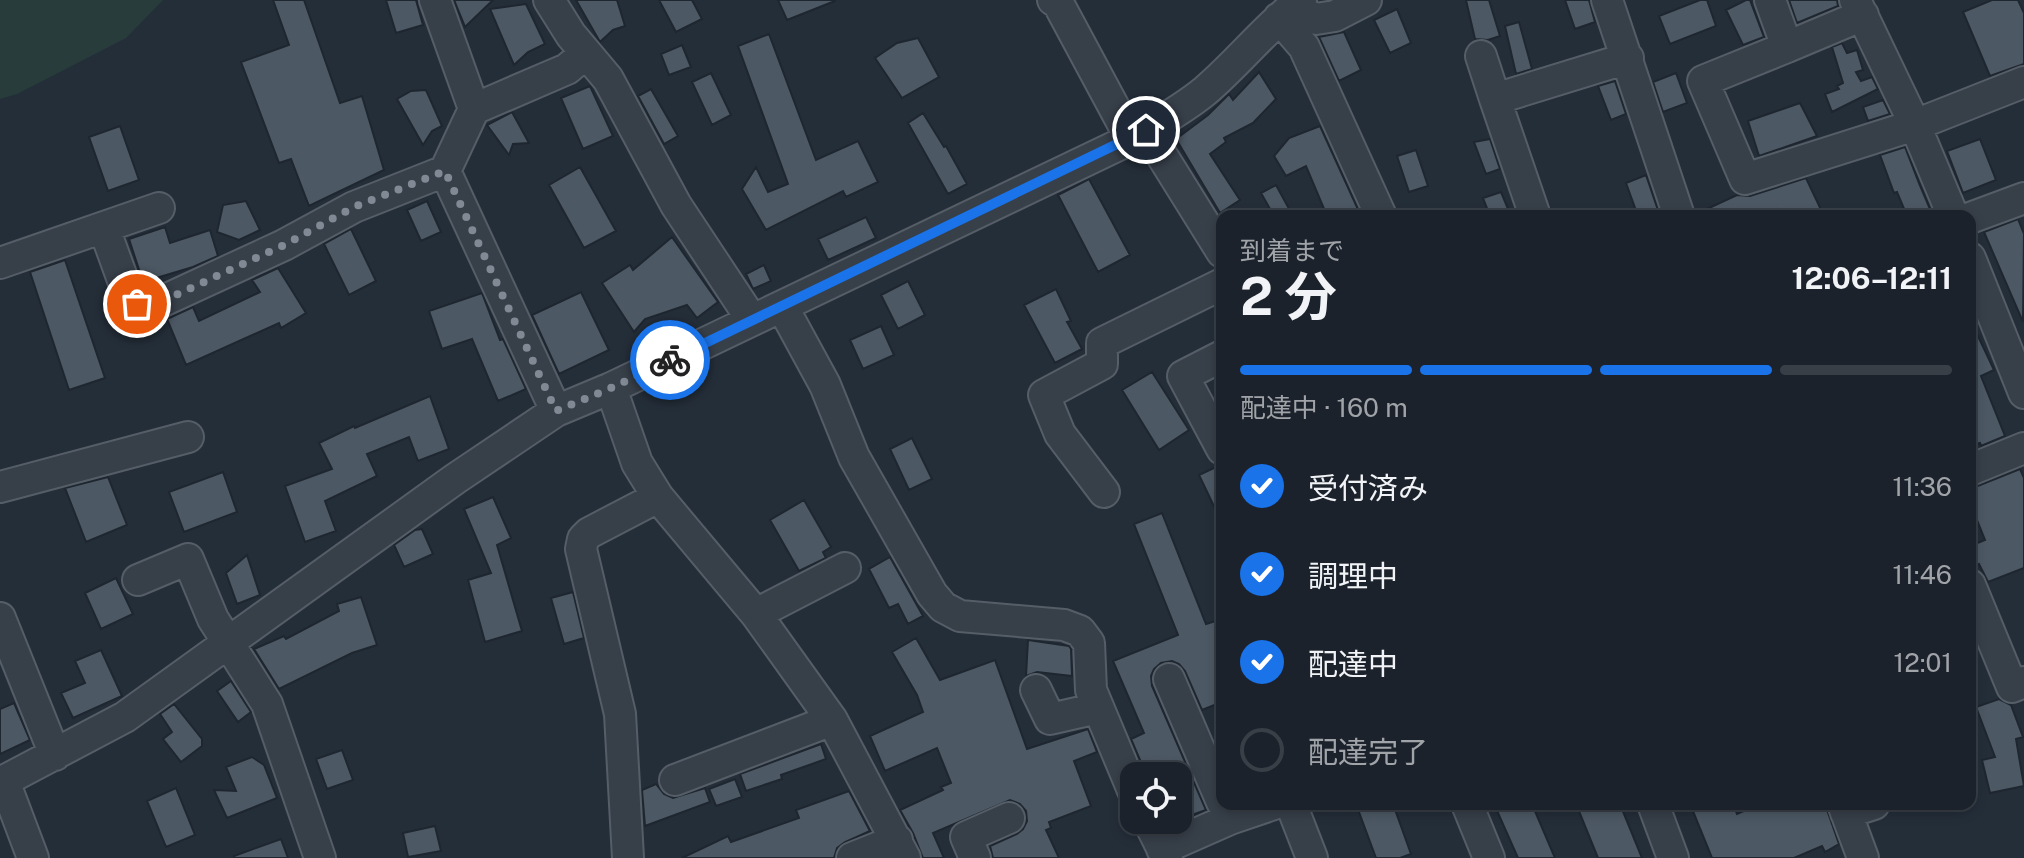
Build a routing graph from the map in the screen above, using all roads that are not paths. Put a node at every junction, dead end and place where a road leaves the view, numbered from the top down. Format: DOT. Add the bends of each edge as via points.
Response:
graph roads {
  1 [pos="435,0"];
  2 [pos="549,0"];
  3 [pos="1053,0"];
  4 [pos="1366,0"];
  5 [pos="1607,0"];
  6 [pos="1770,0"];
  7 [pos="1290,8"];
  8 [pos="1859,8"];
  9 [pos="1787,47"];
  10 [pos="586,53"];
  11 [pos="1481,56"];
  12 [pos="1628,58"];
  13 [pos="2024,82"];
  14 [pos="1495,99"];
  15 [pos="474,109"];
  16 [pos="1915,125"];
  17 [pos="1138,135"];
  18 [pos="445,171"];
  19 [pos="2024,198"];
  20 [pos="159,208"];
  21 [pos="1378,210"];
  22 [pos="1533,210"];
  23 [pos="1677,210"];
  24 [pos="1950,210"];
  25 [pos="1976,216"];
  26 [pos="104,228"];
  27 [pos="1216,244"];
  28 [pos="0,263"];
  29 [pos="1976,271"];
  30 [pos="1216,287"];
  31 [pos="782,306"];
  32 [pos="1995,314"];
  33 [pos="752,320"];
  34 [pos="1216,359"];
  35 [pos="611,388"];
  36 [pos="2024,393"];
  37 [pos="556,411"];
  38 [pos="188,437"];
  39 [pos="1216,438"];
  40 [pos="2024,448"];
  41 [pos="1976,468"];
  42 [pos="0,487"];
  43 [pos="1104,492"];
  44 [pos="658,497"];
  45 [pos="845,568"];
  46 [pos="138,580"];
  47 [pos="1976,600"];
  48 [pos="756,614"];
  49 [pos="0,618"];
  50 [pos="227,642"];
  51 [pos="1169,679"];
  52 [pos="2024,682"];
  53 [pos="1036,690"];
  54 [pos="1098,708"];
  55 [pos="832,720"];
  56 [pos="55,755"];
  57 [pos="1121,762"];
  58 [pos="675,780"];
  59 [pos="2,782"];
  60 [pos="1216,787"];
  61 [pos="1222,810"];
  62 [pos="1293,810"];
  63 [pos="1469,810"];
  64 [pos="1655,810"];
  65 [pos="1855,810"];
  66 [pos="1009,818"];
  67 [pos="1155,834"];
  68 [pos="901,849"];
  69 [pos="1165,854"];
  70 [pos="33,858"];
  71 [pos="320,858"];
  72 [pos="628,858"];
  73 [pos="852,858"];
  74 [pos="975,858"];
  75 [pos="1312,858"];
  76 [pos="1489,858"];
  77 [pos="1673,858"];
  78 [pos="1863,858"];
  1 -- 15 [label="street"];
  2 -- 10 [label="street"];
  3 -- 17 [label="street"];
  4 -- 7 [label="street" via="1316,19"];
  5 -- 12 [label="street"];
  6 -- 9 [label="street"];
  7 -- 17 [label="street" via="1207,89"];
  7 -- 21 [label="street"];
  8 -- 9 [label="street"];
  8 -- 16 [label="street"];
  9 -- 16 [label="street" via="1703,81 1745,179"];
  10 -- 15 [label="street" via="567,69"];
  10 -- 33 [label="street" via="608,79 676,205"];
  11 -- 14 [label="street"];
  12 -- 14 [label="street"];
  12 -- 23 [label="street"];
  13 -- 16 [label="street"];
  14 -- 22 [label="street"];
  15 -- 18 [label="street"];
  16 -- 24 [label="street"];
  17 -- 27 [label="street"];
  17 -- 31 [label="street"];
  18 -- 26 [label="street" via="354,207 152,306 137,304 128,294"];
  18 -- 37 [label="street"];
  19 -- 25 [label="street"];
  20 -- 26 [label="street"];
  26 -- 28 [label="street"];
  29 -- 32 [label="street"];
  30 -- 43 [label="street" via="1102,343 1102,364 1044,395 1060,434"];
  31 -- 33 [label="street"];
  31 -- 54 [label="street" via="825,385 854,457 932,594 960,616 1080,631 1089,643 1091,690"];
  32 -- 36 [label="street"];
  33 -- 35 [label="street"];
  34 -- 39 [label="street" via="1183,376"];
  35 -- 37 [label="street"];
  35 -- 44 [label="street" via="637,463"];
  37 -- 50 [label="street"];
  38 -- 42 [label="street"];
  40 -- 41 [label="street"];
  44 -- 48 [label="street"];
  44 -- 72 [label="street" via="589,533 581,549 620,714"];
  45 -- 48 [label="street"];
  46 -- 50 [label="street" via="188,559"];
  47 -- 52 [label="street" via="2012,687"];
  48 -- 55 [label="street"];
  49 -- 56 [label="street"];
  50 -- 56 [label="street" via="125,717"];
  50 -- 71 [label="street" via="267,704"];
  51 -- 60 [label="street"];
  53 -- 54 [label="street" via="1050,719"];
  54 -- 57 [label="street"];
  55 -- 58 [label="street"];
  55 -- 68 [label="street"];
  56 -- 59 [label="street"];
  59 -- 70 [label="street"];
  61 -- 69 [label="street"];
  62 -- 75 [label="street"];
  63 -- 76 [label="street"];
  64 -- 77 [label="street"];
  65 -- 78 [label="street"];
  66 -- 74 [label="street" via="966,837"];
  67 -- 69 [label="street"];
  68 -- 73 [label="street"];
}
